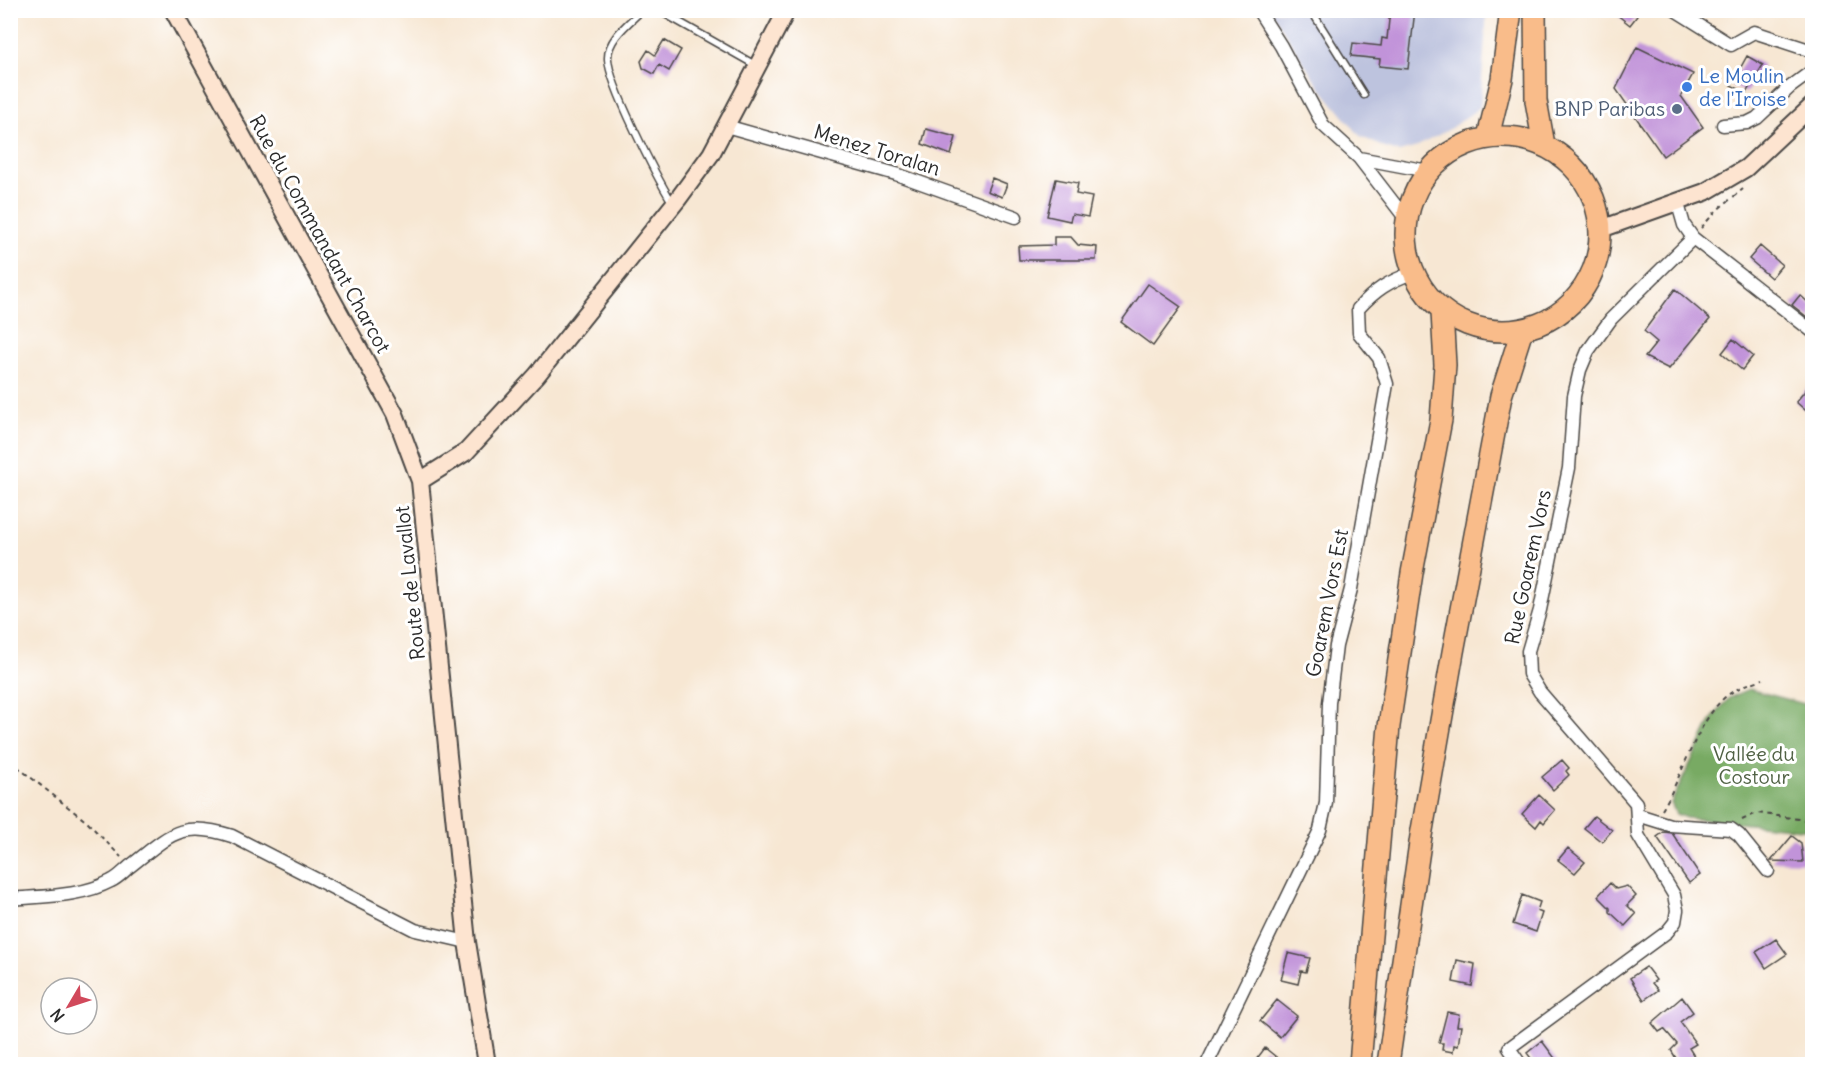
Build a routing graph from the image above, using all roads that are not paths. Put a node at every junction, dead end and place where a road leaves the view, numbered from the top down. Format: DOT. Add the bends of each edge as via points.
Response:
graph roads {
  1 [pos="173,10"];
  2 [pos="642,10"];
  3 [pos="658,10"];
  4 [pos="787,10"];
  5 [pos="1258,10"];
  6 [pos="1311,10"];
  7 [pos="1511,10"];
  8 [pos="1535,10"];
  9 [pos="1675,10"];
  10 [pos="1812,51"];
  11 [pos="757,67"];
  12 [pos="1812,71"];
  13 [pos="1364,95"];
  14 [pos="1812,106"];
  15 [pos="1723,124"];
  16 [pos="726,126"];
  17 [pos="1488,137"];
  18 [pos="1544,145"];
  19 [pos="1359,158"];
  20 [pos="1428,171"];
  21 [pos="1678,204"];
  22 [pos="674,205"];
  23 [pos="1016,217"];
  24 [pos="1406,219"];
  25 [pos="1601,229"];
  26 [pos="1693,238"];
  27 [pos="1413,273"];
  28 [pos="1442,312"];
  29 [pos="1522,330"];
  30 [pos="1812,331"];
  31 [pos="420,481"];
  32 [pos="1638,815"];
  33 [pos="1768,871"];
  34 [pos="10,899"];
  35 [pos="467,942"];
  36 [pos="487,1065"];
  37 [pos="1206,1065"];
  38 [pos="1360,1065"];
  39 [pos="1388,1065"];
  40 [pos="1520,1065"];
  1 -- 31 [label="street, Rue du Commandant Charcot" via="395,414"];
  2 -- 22 [label="lane" via="618,34 608,58 616,86"];
  3 -- 11 [label="lane"];
  4 -- 11 [label="street, Route de Lavallot"];
  5 -- 19 [label="street" via="1323,124"];
  6 -- 13 [label="lane"];
  7 -- 17 [label="highway" via="1502,79"];
  8 -- 18 [label="highway" via="1536,101"];
  9 -- 10 [label="street" via="1731,45 1754,32"];
  11 -- 16 [label="street, Route de Lavallot"];
  12 -- 15 [label="street" via="1757,118 1747,123"];
  14 -- 21 [label="street" via="1746,168"];
  16 -- 22 [label="street, Route de Lavallot"];
  16 -- 23 [label="street, Menez Toralan" via="896,174"];
  17 -- 18 [label="highway" via="1516,137"];
  17 -- 20 [label="highway" via="1445,155"];
  18 -- 25 [label="highway" via="1566,159 1584,179 1596,203"];
  19 -- 20 [label="street"];
  19 -- 24 [label="street"];
  20 -- 24 [label="highway" via="1414,193"];
  21 -- 25 [label="street"];
  21 -- 26 [label="street"];
  22 -- 31 [label="street, Route de Lavallot" via="537,375 466,452"];
  24 -- 27 [label="highway" via="1406,246"];
  25 -- 29 [label="highway" via="1598,257 1577,298 1548,321"];
  26 -- 30 [label="street"];
  26 -- 32 [label="street, Rue Goarem Vors" via="1611,319 1588,351 1580,370 1574,396 1569,468 1528,651 1529,674 1540,692 1623,786 1636,803"];
  27 -- 28 [label="highway"];
  27 -- 37 [label="street, Goarem Vors Est" via="1374,290 1358,309 1359,333 1378,358 1387,384 1351,589 1336,646 1329,703 1326,803 1320,830"];
  28 -- 29 [label="highway" via="1472,327 1497,332"];
  28 -- 38 [label="highway" via="1445,365 1441,420 1389,726"];
  29 -- 39 [label="highway" via="1501,396 1453,652 1419,848"];
  31 -- 35 [label="street, Route de Lavallot"];
  32 -- 33 [label="street" via="1670,825 1731,829"];
  32 -- 40 [label="street, Rue Goarem Vors" via="1638,835 1674,895 1675,922 1667,932 1509,1048"];
  34 -- 35 [label="street" via="88,890 112,881 173,833 209,828 232,836 415,930"];
  35 -- 36 [label="street, Route de Lavallot"];
}
